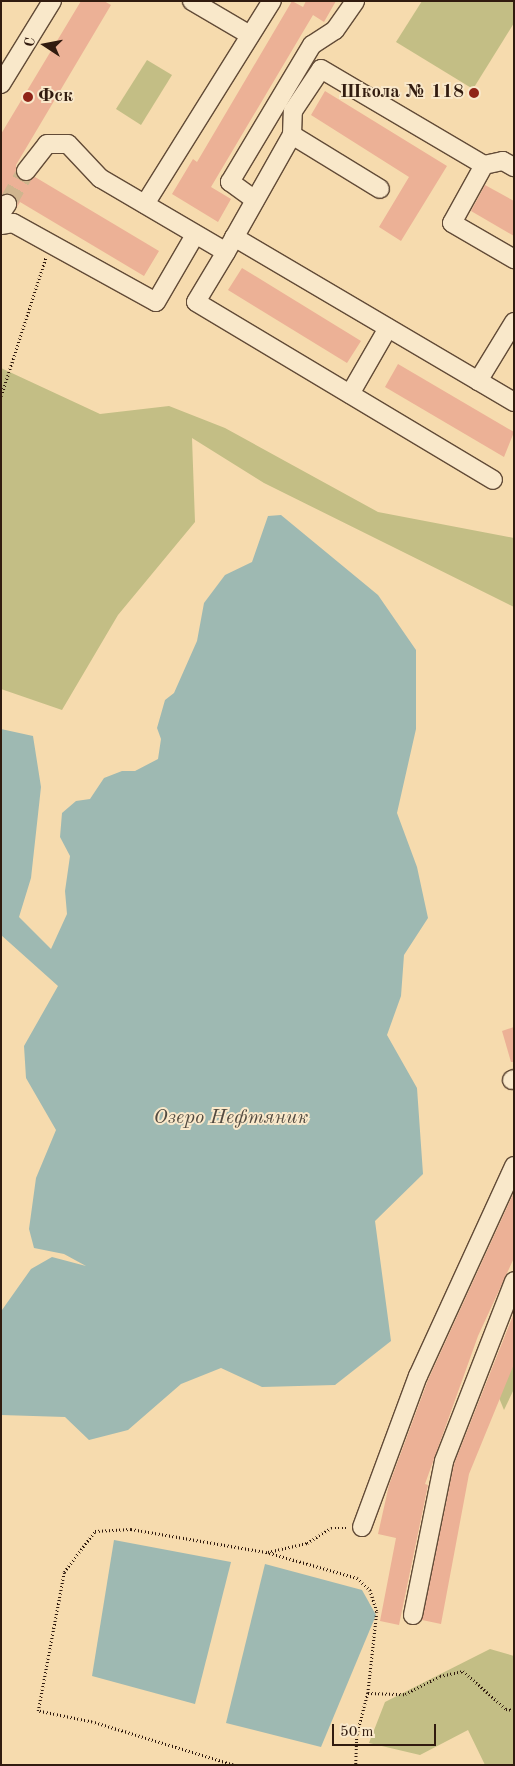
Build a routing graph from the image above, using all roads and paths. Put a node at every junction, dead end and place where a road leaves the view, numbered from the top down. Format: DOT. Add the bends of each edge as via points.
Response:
graph roads {
  1 [pos="52,1"];
  2 [pos="192,1"];
  3 [pos="272,1"];
  4 [pos="355,1"];
  5 [pos="248,34"];
  6 [pos="1,84"];
  7 [pos="292,135"];
  8 [pos="484,165"];
  9 [pos="514,167"];
  10 [pos="26,172"];
  11 [pos="380,189"];
  12 [pos="255,200"];
  13 [pos="145,204"];
  14 [pos="1,225"];
  15 [pos="195,234"];
  16 [pos="50,244"];
  17 [pos="230,245"];
  18 [pos="514,259"];
  19 [pos="514,322"];
  20 [pos="388,328"];
  21 [pos="478,381"];
  22 [pos="350,394"];
  23 [pos="1,396"];
  24 [pos="514,402"];
  25 [pos="493,480"];
  26 [pos="514,1166"];
  27 [pos="514,1281"];
  28 [pos="362,1527"];
  29 [pos="266,1552"];
  30 [pos="413,1614"];
  31 [pos="368,1693"];
  32 [pos="514,1710"];
  33 [pos="234,1765"];
  34 [pos="356,1765"];
  1 -- 6 [label="lane"];
  2 -- 5 [label="lane"];
  3 -- 5 [label="lane"];
  4 -- 12 [label="lane" via="335,30 312,45 230,182"];
  5 -- 13 [label="lane"];
  7 -- 8 [label="lane" via="293,111 321,69"];
  7 -- 11 [label="lane"];
  7 -- 12 [label="lane"];
  8 -- 9 [label="lane" via="503,161"];
  8 -- 18 [label="lane" via="452,223"];
  10 -- 13 [label="lane" via="47,144 68,144 100,178"];
  12 -- 17 [label="lane"];
  13 -- 15 [label="lane"];
  14 -- 16 [label="lane" via="12,223"];
  15 -- 16 [label="lane" via="156,302"];
  15 -- 17 [label="lane"];
  16 -- 23 [label="path"];
  17 -- 20 [label="lane"];
  17 -- 22 [label="lane" via="196,302"];
  19 -- 21 [label="lane"];
  20 -- 21 [label="lane"];
  20 -- 22 [label="lane"];
  21 -- 24 [label="lane"];
  22 -- 25 [label="lane"];
  26 -- 28 [label="lane" via="418,1376"];
  27 -- 30 [label="lane" via="444,1461"];
  28 -- 29 [label="path" via="331,1528 307,1543"];
  29 -- 31 [label="path" via="357,1578 370,1590 377,1612"];
  29 -- 33 [label="path" via="131,1530 95,1531 64,1572 38,1711 92,1722"];
  31 -- 32 [label="path" via="405,1694 440,1676 463,1672 506,1709"];
  31 -- 34 [label="path" via="357,1735"];
}
